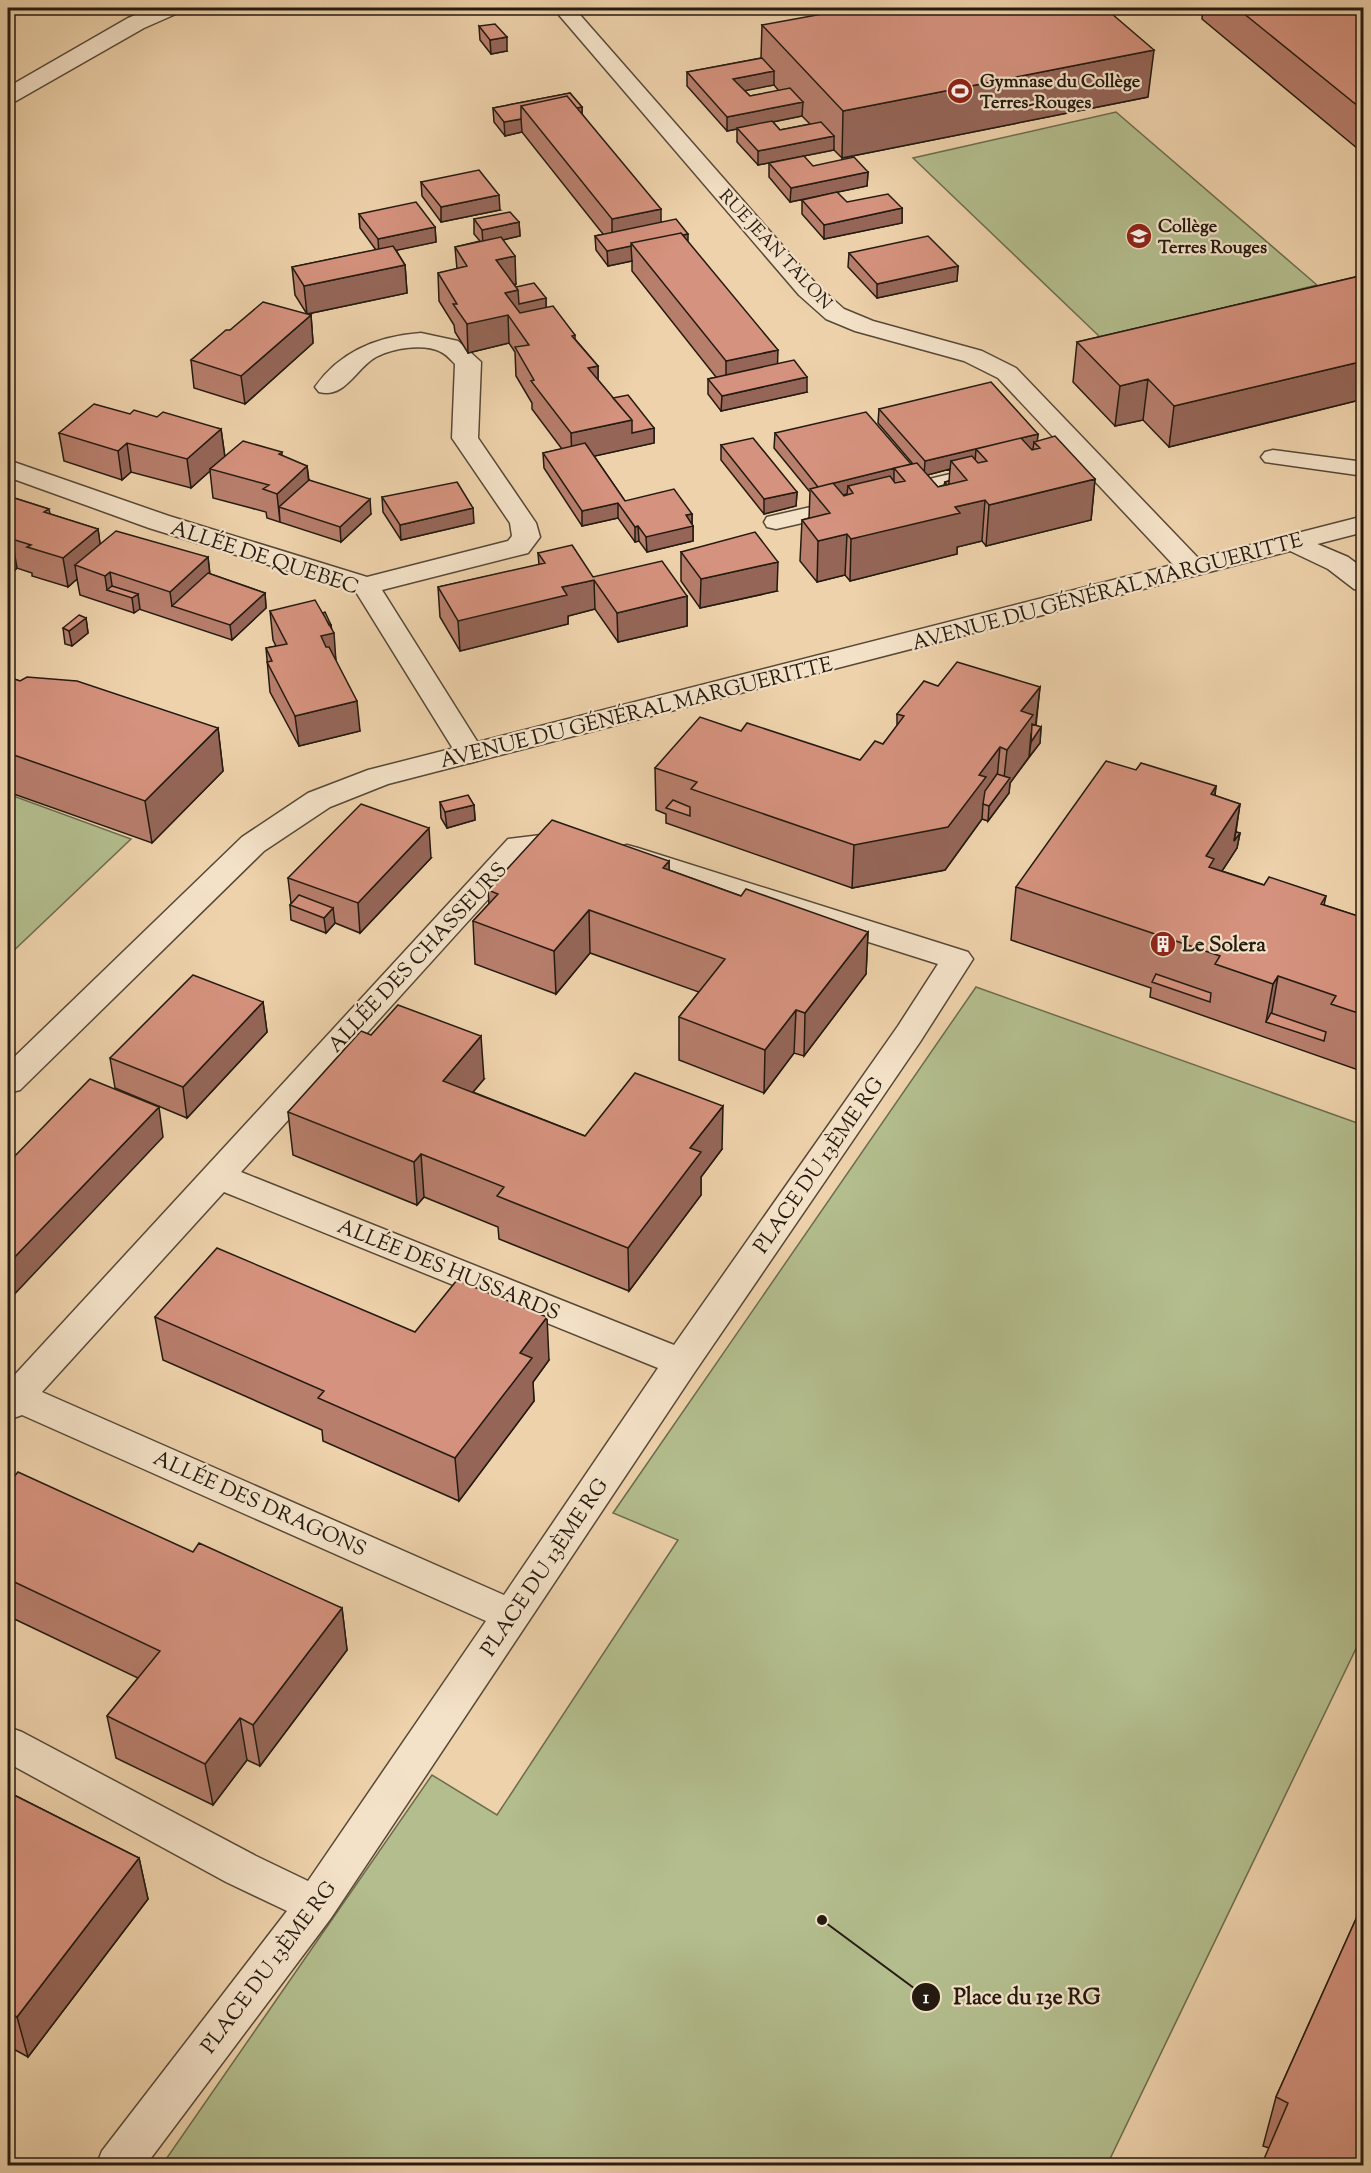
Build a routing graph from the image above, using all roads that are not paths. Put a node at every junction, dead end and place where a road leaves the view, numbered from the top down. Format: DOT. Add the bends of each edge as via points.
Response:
graph roads {
  1 [pos="170,8"];
  2 [pos="563,8"];
  3 [pos="8,96"];
  4 [pos="328,387"];
  5 [pos="1273,457"];
  6 [pos="8,468"];
  7 [pos="1001,469"];
  8 [pos="1364,469"];
  9 [pos="776,522"];
  10 [pos="1364,524"];
  11 [pos="1296,543"];
  12 [pos="1191,567"];
  13 [pos="1364,583"];
  14 [pos="366,586"];
  15 [pos="470,754"];
  16 [pos="957,959"];
  17 [pos="8,1082"];
  18 [pos="216,1175"];
  19 [pos="681,1363"];
  20 [pos="10,1399"];
  21 [pos="511,1615"];
  22 [pos="8,1744"];
  23 [pos="316,1905"];
  24 [pos="118,2166"];
  1 -- 3 [label="street" via="136,23"];
  2 -- 12 [label="street, RUE JEAN TALON" via="808,290 835,314 864,326 973,356 1007,373 1069,453"];
  4 -- 14 [label="street" via="367,352 421,340 449,346 468,362 465,438 523,523 526,537 518,547"];
  5 -- 8 [label="lane"];
  6 -- 14 [label="street, ALLÉE DE QUEBEC" via="159,522"];
  7 -- 9 [label="lane"];
  10 -- 11 [label="street, AVENUE DU GÉNÉRAL MARGUERITTE"];
  11 -- 12 [label="street, AVENUE DU GÉNÉRAL MARGUERITTE"];
  11 -- 13 [label="street" via="1338,563"];
  12 -- 15 [label="street, AVENUE DU GÉNÉRAL MARGUERITTE" via="945,634"];
  14 -- 15 [label="street, ALLÉE DE QUEBEC"];
  15 -- 17 [label="street, AVENUE DU GÉNÉRAL MARGUERITTE" via="378,777 319,800 253,844"];
  16 -- 18 [label="street, ALLÉE DES CHASSEURS" via="578,840 519,846"];
  16 -- 19 [label="street, PLACE DU 13ÈME RG"];
  18 -- 19 [label="street, ALLÉE DES HUSSARDS"];
  18 -- 20 [label="street, ALLÉE DES CHASSEURS"];
  19 -- 21 [label="street, PLACE DU 13ÈME RG"];
  20 -- 21 [label="street, ALLÉE DES DRAGONS"];
  21 -- 23 [label="street, PLACE DU 13ÈME RG"];
  22 -- 23 [label="street"];
  23 -- 24 [label="street, PLACE DU 13ÈME RG"];
}
